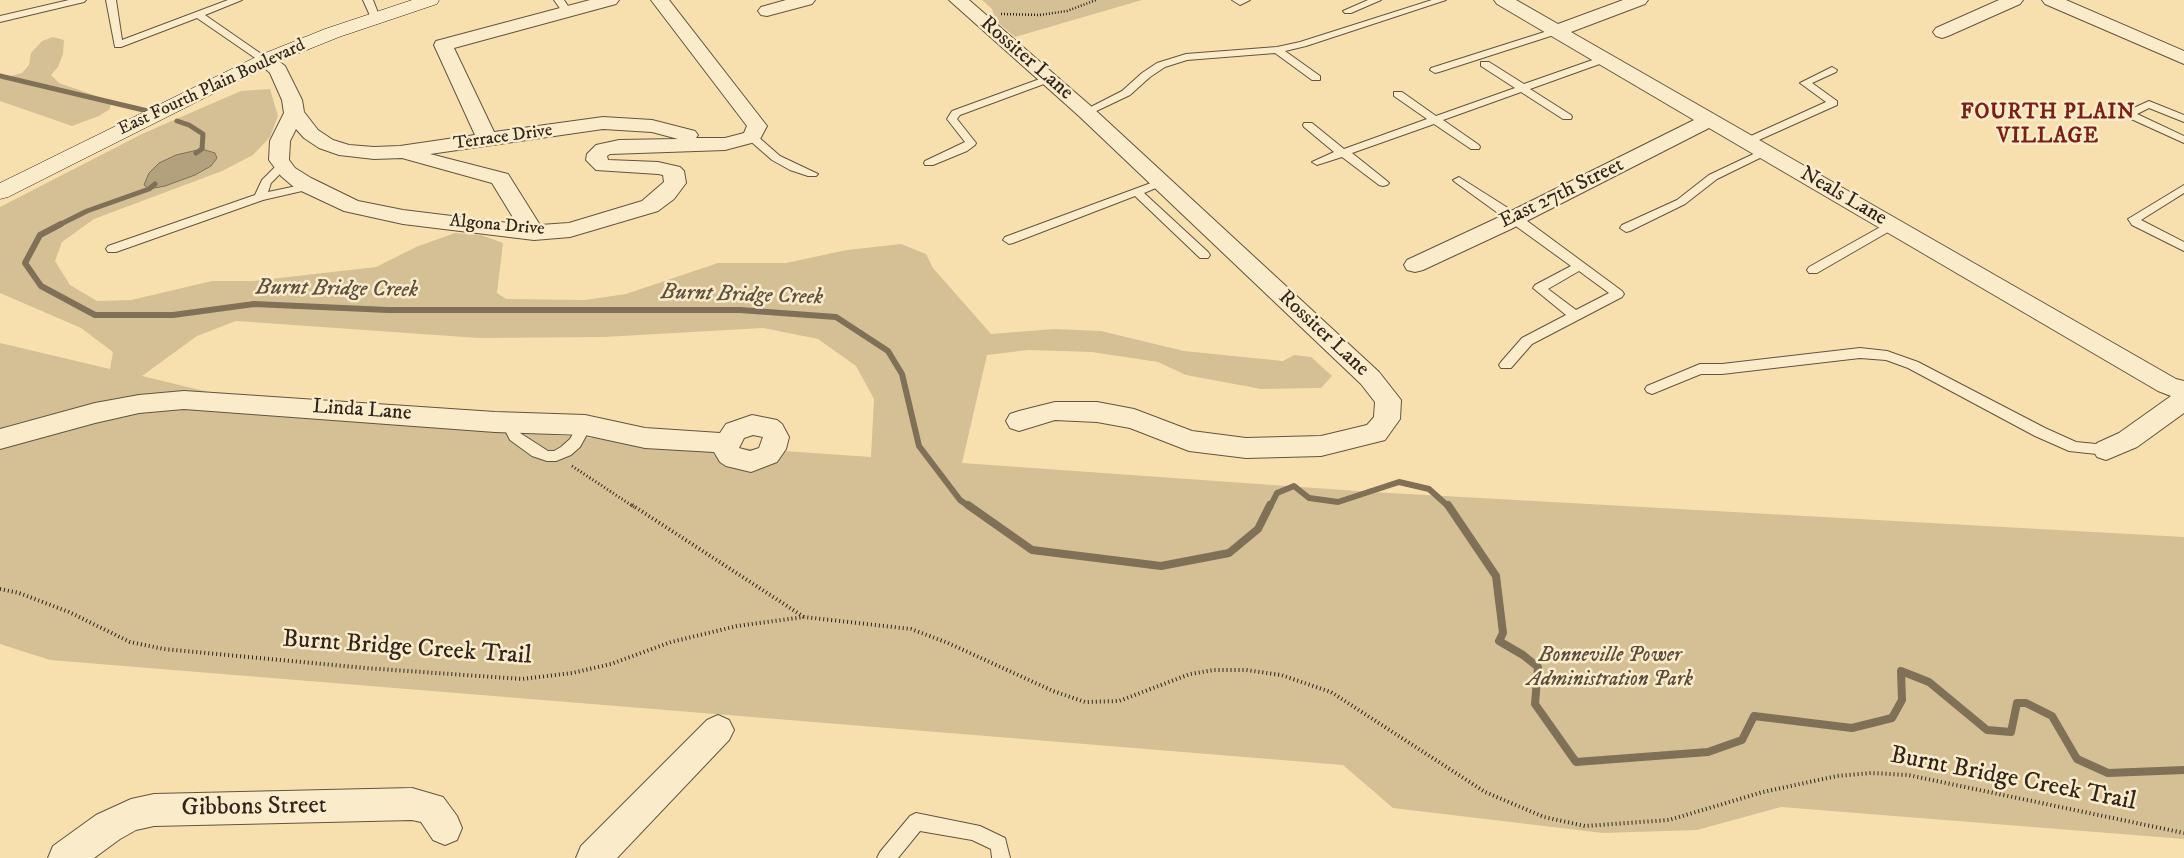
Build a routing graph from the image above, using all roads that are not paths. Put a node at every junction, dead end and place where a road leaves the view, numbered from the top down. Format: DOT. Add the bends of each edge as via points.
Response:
graph roads {
  1 [pos="81,0"];
  2 [pos="111,0"];
  3 [pos="237,0"];
  4 [pos="430,0"];
  5 [pos="610,0"];
  6 [pos="660,0"];
  7 [pos="806,0"];
  8 [pos="1238,0"];
  9 [pos="1245,0"];
  10 [pos="1376,0"];
  11 [pos="1441,0"];
  12 [pos="1503,0"];
  13 [pos="1639,0"];
  14 [pos="2014,0"];
  15 [pos="2051,0"];
  16 [pos="964,5"];
  17 [pos="563,6"];
  18 [pos="372,9"];
  19 [pos="766,11"];
  20 [pos="1348,11"];
  21 [pos="198,14"];
  22 [pos="0,19"];
  23 [pos="1557,31"];
  24 [pos="1942,32"];
  25 [pos="1277,50"];
  26 [pos="2184,58"];
  27 [pos="1604,59"];
  28 [pos="265,60"];
  29 [pos="1484,64"];
  30 [pos="1435,70"];
  31 [pos="1832,70"];
  32 [pos="1316,78"];
  33 [pos="1048,79"];
  34 [pos="1522,88"];
  35 [pos="1398,94"];
  36 [pos="1086,112"];
  37 [pos="294,114"];
  38 [pos="1567,117"];
  39 [pos="2184,119"];
  40 [pos="1437,120"];
  41 [pos="1709,120"];
  42 [pos="1308,125"];
  43 [pos="752,136"];
  44 [pos="488,140"];
  45 [pos="2184,140"];
  46 [pos="724,144"];
  47 [pos="1475,147"];
  48 [pos="1755,147"];
  49 [pos="400,152"];
  50 [pos="1344,153"];
  51 [pos="1318,162"];
  52 [pos="929,163"];
  53 [pos="283,165"];
  54 [pos="812,174"];
  55 [pos="1459,180"];
  56 [pos="1159,183"];
  57 [pos="1383,183"];
  58 [pos="311,186"];
  59 [pos="2184,188"];
  60 [pos="0,192"];
  61 [pos="1136,192"];
  62 [pos="260,197"];
  63 [pos="1514,218"];
  64 [pos="1891,225"];
  65 [pos="530,228"];
  66 [pos="1626,228"];
  67 [pos="1009,240"];
  68 [pos="2184,247"];
  69 [pos="112,249"];
  70 [pos="1204,254"];
  71 [pos="1415,265"];
  72 [pos="1580,266"];
  73 [pos="1813,270"];
  74 [pos="1575,316"];
  75 [pos="1506,365"];
  76 [pos="1652,389"];
  77 [pos="2184,391"];
  78 [pos="2184,400"];
  79 [pos="1019,421"];
  80 [pos="508,422"];
  81 [pos="585,425"];
  82 [pos="0,439"];
  83 [pos="726,443"];
  84 [pos="2106,450"];
  85 [pos="718,730"];
  86 [pos="445,828"];
  87 [pos="64,858"];
  88 [pos="593,858"];
  89 [pos="886,858"];
  90 [pos="1001,858"];
  1 -- 22 [label="lane"];
  2 -- 21 [label="lane" via="118,45"];
  3 -- 21 [label="lane"];
  4 -- 18 [label="main road, East Fourth Plain Boulevard"];
  5 -- 17 [label="street"];
  6 -- 43 [label="street" via="757,126"];
  7 -- 19 [label="street"];
  8 -- 9 [label="lane"];
  10 -- 20 [label="lane"];
  11 -- 25 [label="lane"];
  12 -- 23 [label="street, Neals Lane"];
  13 -- 23 [label="street"];
  14 -- 24 [label="street"];
  15 -- 26 [label="street"];
  16 -- 33 [label="street, Rossiter Lane"];
  17 -- 44 [label="street" via="443,46"];
  18 -- 28 [label="main road, East Fourth Plain Boulevard"];
  21 -- 28 [label="lane"];
  23 -- 27 [label="street, Neals Lane"];
  23 -- 30 [label="lane"];
  25 -- 32 [label="lane"];
  25 -- 36 [label="lane" via="1186,57 1161,65 1126,93"];
  27 -- 34 [label="lane"];
  27 -- 41 [label="street, Neals Lane"];
  28 -- 37 [label="street" via="278,70 292,100"];
  28 -- 60 [label="main road, East Fourth Plain Boulevard"];
  29 -- 34 [label="lane"];
  31 -- 48 [label="lane" via="1805,83 1833,102"];
  33 -- 36 [label="street, Rossiter Lane"];
  33 -- 52 [label="lane" via="956,113 952,119 971,143"];
  34 -- 38 [label="lane"];
  34 -- 40 [label="lane"];
  35 -- 40 [label="lane"];
  36 -- 56 [label="street, Rossiter Lane"];
  37 -- 49 [label="street, Terrace Drive" via="311,134 326,144 346,151"];
  37 -- 53 [label="street" via="280,142 279,160"];
  39 -- 45 [label="lane" via="2149,104 2130,114"];
  40 -- 47 [label="lane"];
  40 -- 50 [label="lane"];
  41 -- 48 [label="street, Neals Lane"];
  41 -- 63 [label="street, East 27th Street"];
  42 -- 50 [label="lane"];
  43 -- 46 [label="street, Algona Drive"];
  43 -- 54 [label="lane" via="776,158"];
  44 -- 46 [label="street, Terrace Drive" via="603,124 652,126"];
  44 -- 49 [label="street, Terrace Drive"];
  46 -- 65 [label="street, Algona Drive" via="603,149 596,160 603,166 673,171 675,183 650,206 570,230"];
  48 -- 64 [label="street, Neals Lane"];
  48 -- 66 [label="lane" via="1681,202"];
  49 -- 65 [label="street" via="500,179"];
  50 -- 51 [label="lane"];
  50 -- 57 [label="lane"];
  53 -- 58 [label="street, Algona Drive" via="288,172"];
  53 -- 62 [label="lane" via="266,182"];
  55 -- 63 [label="lane"];
  56 -- 61 [label="lane"];
  56 -- 79 [label="street, Rossiter Lane" via="1370,378 1388,400 1387,419 1376,432 1321,446 1246,448 1188,440 1134,420 1097,412 1055,411"];
  58 -- 62 [label="lane"];
  58 -- 65 [label="street, Algona Drive" via="352,206 403,217"];
  59 -- 68 [label="lane" via="2134,219"];
  61 -- 67 [label="lane"];
  61 -- 70 [label="lane"];
  62 -- 69 [label="lane"];
  63 -- 71 [label="street, East 27th Street"];
  63 -- 72 [label="lane"];
  64 -- 73 [label="lane"];
  64 -- 77 [label="street, Neals Lane" via="2167,385"];
  72 -- 74 [label="lane" via="1539,288"];
  72 -- 74 [label="lane" via="1618,294"];
  74 -- 75 [label="lane" via="1527,341"];
  76 -- 84 [label="lane" via="1700,369 1860,353 1887,356 1913,365 2074,447"];
  78 -- 84 [label="street" via="2128,440"];
  80 -- 81 [label="street, Linda Lane"];
  80 -- 81 [label="lane" via="515,436 547,456 566,451 575,443"];
  80 -- 82 [label="street, Linda Lane" via="184,400 139,404 95,413"];
  81 -- 83 [label="street, Linda Lane" via="645,438"];
  85 -- 88 [label="street"];
  86 -- 87 [label="street, Gibbons Street" via="432,808 412,804 154,810 131,815 108,827"];
  89 -- 90 [label="lane" via="916,822 974,832 999,844"];
}
